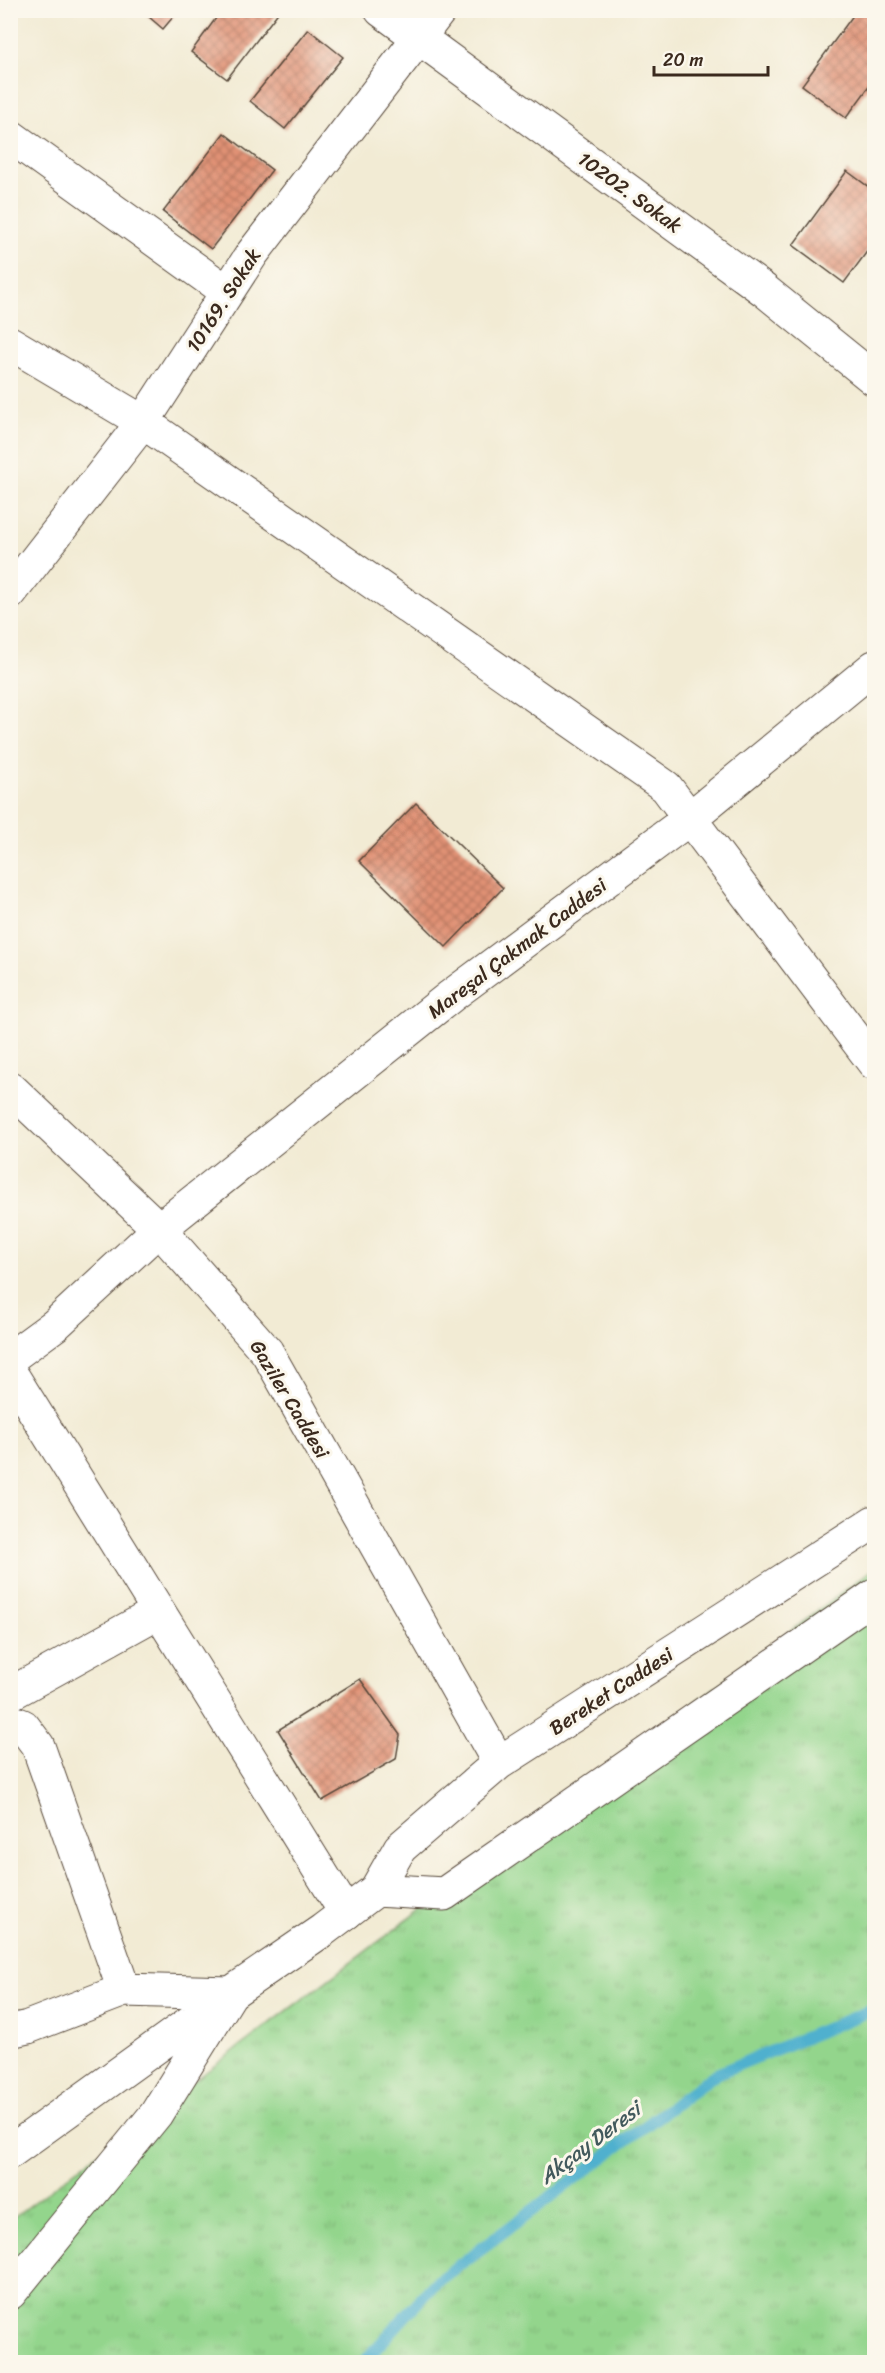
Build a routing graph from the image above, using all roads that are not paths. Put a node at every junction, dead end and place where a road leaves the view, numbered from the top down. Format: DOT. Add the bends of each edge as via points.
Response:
graph roads {
  1 [pos="381,10"];
  2 [pos="440,10"];
  3 [pos="418,38"];
  4 [pos="10,136"];
  5 [pos="227,292"];
  6 [pos="10,343"];
  7 [pos="874,379"];
  8 [pos="143,422"];
  9 [pos="10,593"];
  10 [pos="874,667"];
  11 [pos="690,818"];
  12 [pos="874,1063"];
  13 [pos="10,1088"];
  14 [pos="159,1230"];
  15 [pos="10,1358"];
  16 [pos="10,1372"];
  17 [pos="874,1522"];
  18 [pos="874,1596"];
  19 [pos="158,1612"];
  20 [pos="10,1694"];
  21 [pos="10,1721"];
  22 [pos="499,1763"];
  23 [pos="376,1890"];
  24 [pos="346,1913"];
  25 [pos="124,1990"];
  26 [pos="231,1993"];
  27 [pos="10,2031"];
  28 [pos="10,2152"];
  29 [pos="10,2293"];
  1 -- 3 [label="street, 10202. Sokak"];
  2 -- 3 [label="street, 10169. Sokak"];
  3 -- 5 [label="street, 10169. Sokak"];
  3 -- 7 [label="street, 10202. Sokak" via="764,290"];
  4 -- 5 [label="street"];
  5 -- 8 [label="street, 10169. Sokak"];
  6 -- 8 [label="street"];
  8 -- 9 [label="street, 10169. Sokak"];
  8 -- 11 [label="street" via="666,787"];
  10 -- 11 [label="street, Mareşal Çakmak Caddesi"];
  11 -- 12 [label="street"];
  11 -- 14 [label="street, Mareşal Çakmak Caddesi" via="452,996"];
  13 -- 14 [label="street, Gaziler Caddesi"];
  14 -- 15 [label="street, Mareşal Çakmak Caddesi" via="55,1325"];
  14 -- 22 [label="street, Gaziler Caddesi" via="267,1352"];
  16 -- 19 [label="street"];
  17 -- 22 [label="street, Bereket Caddesi"];
  18 -- 23 [label="street" via="444,1894"];
  19 -- 20 [label="street"];
  19 -- 24 [label="street"];
  21 -- 25 [label="street" via="23,1726 38,1746"];
  22 -- 23 [label="street, Bereket Caddesi" via="400,1848"];
  23 -- 24 [label="street, Bereket Caddesi"];
  24 -- 26 [label="street, Bereket Caddesi"];
  25 -- 26 [label="street"];
  25 -- 27 [label="street"];
  26 -- 28 [label="street, Bereket Caddesi"];
  26 -- 29 [label="street" via="156,2114"];
}
